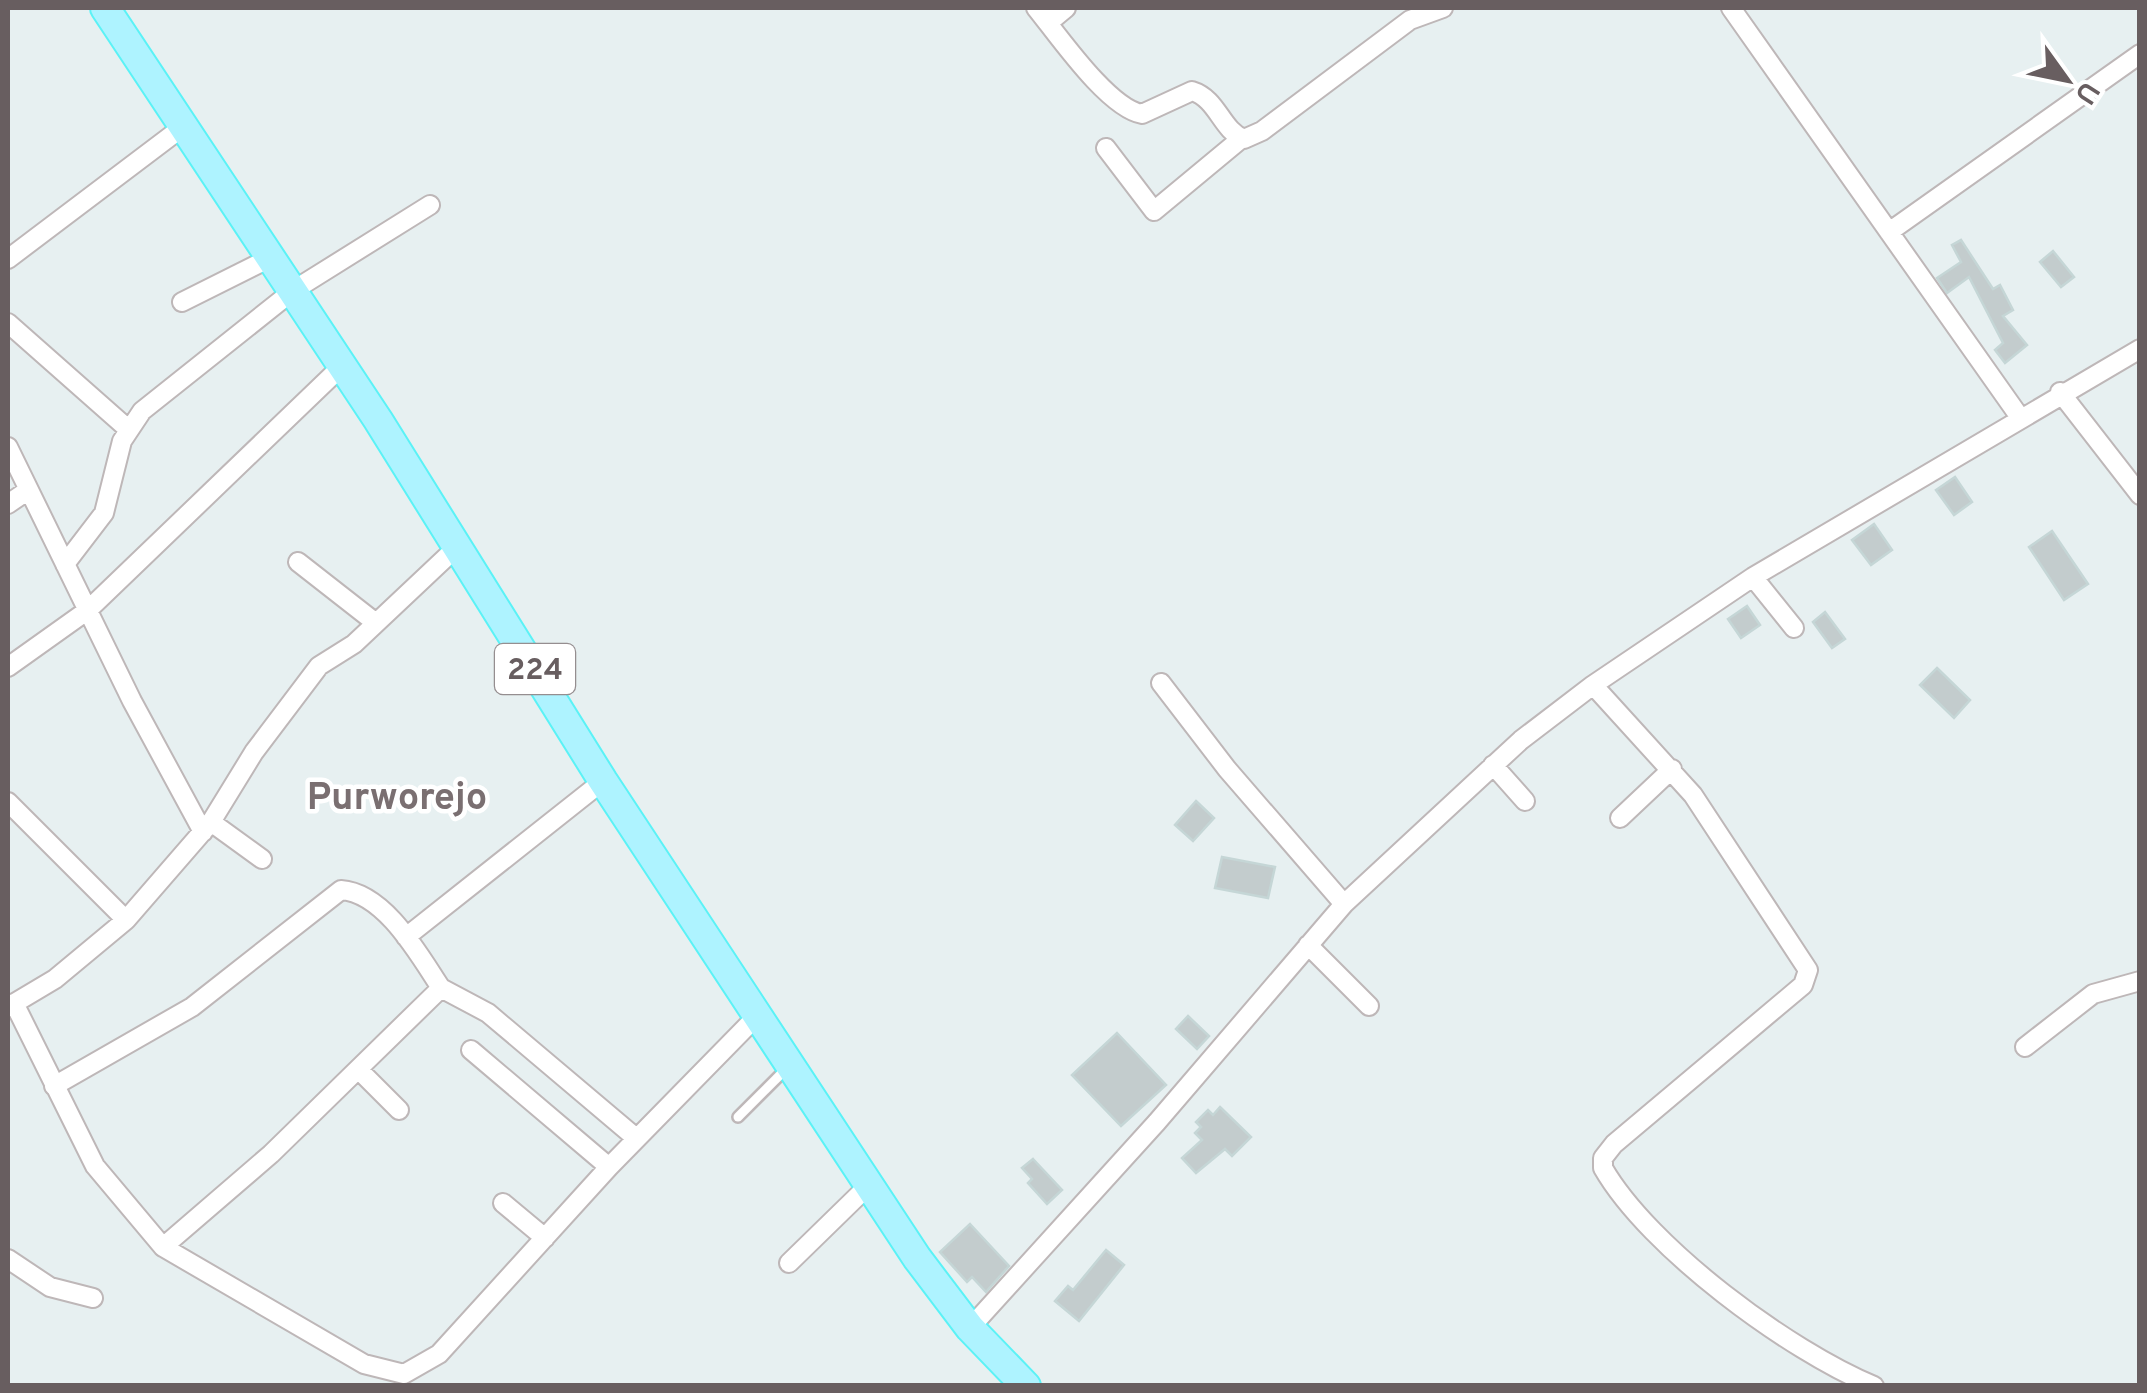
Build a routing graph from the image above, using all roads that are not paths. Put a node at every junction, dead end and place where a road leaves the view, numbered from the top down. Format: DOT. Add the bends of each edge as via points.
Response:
graph roads {
  1 [pos="106,8"];
  2 [pos="1036,8"];
  3 [pos="1066,8"];
  4 [pos="1443,8"];
  5 [pos="1731,8"];
  6 [pos="1407,14"];
  7 [pos="1048,23"];
  8 [pos="2140,54"];
  9 [pos="184,126"];
  10 [pos="1242,138"];
  11 [pos="1106,148"];
  12 [pos="430,205"];
  13 [pos="1889,232"];
  14 [pos="272,257"];
  15 [pos="8,259"];
  16 [pos="294,290"];
  17 [pos="182,302"];
  18 [pos="8,323"];
  19 [pos="2140,349"];
  20 [pos="342,366"];
  21 [pos="2060,392"];
  22 [pos="2019,416"];
  23 [pos="128,429"];
  24 [pos="8,448"];
  25 [pos="28,490"];
  26 [pos="2140,494"];
  27 [pos="8,504"];
  28 [pos="457,547"];
  29 [pos="298,562"];
  30 [pos="65,564"];
  31 [pos="1752,576"];
  32 [pos="88,610"];
  33 [pos="376,623"];
  34 [pos="1794,628"];
  35 [pos="8,666"];
  36 [pos="1161,684"];
  37 [pos="1593,685"];
  38 [pos="1493,765"];
  39 [pos="1672,768"];
  40 [pos="603,781"];
  41 [pos="1525,801"];
  42 [pos="8,802"];
  43 [pos="1620,818"];
  44 [pos="207,827"];
  45 [pos="262,859"];
  46 [pos="1344,904"];
  47 [pos="126,920"];
  48 [pos="406,937"];
  49 [pos="1308,945"];
  50 [pos="2140,981"];
  51 [pos="441,988"];
  52 [pos="11,1005"];
  53 [pos="1369,1006"];
  54 [pos="756,1016"];
  55 [pos="2025,1047"];
  56 [pos="471,1050"];
  57 [pos="790,1065"];
  58 [pos="358,1069"];
  59 [pos="54,1086"];
  60 [pos="399,1110"];
  61 [pos="738,1117"];
  62 [pos="636,1138"];
  63 [pos="609,1167"];
  64 [pos="870,1184"];
  65 [pos="503,1203"];
  66 [pos="545,1238"];
  67 [pos="163,1248"];
  68 [pos="8,1259"];
  69 [pos="789,1263"];
  70 [pos="93,1298"];
  71 [pos="970,1328"];
  72 [pos="399,1380"];
  73 [pos="1026,1386"];
  74 [pos="1874,1386"];
  1 -- 9 [label="main road, 224"];
  2 -- 7 [label="street"];
  3 -- 7 [label="street"];
  4 -- 6 [label="street"];
  5 -- 13 [label="street"];
  6 -- 10 [label="street" via="1262,131"];
  7 -- 10 [label="street" via="1129,110 1142,114 1192,91 1207,97"];
  8 -- 13 [label="street"];
  9 -- 14 [label="main road, 224"];
  9 -- 15 [label="street"];
  10 -- 11 [label="street" via="1154,212"];
  12 -- 16 [label="street"];
  13 -- 22 [label="street"];
  14 -- 16 [label="main road, 224"];
  14 -- 17 [label="street"];
  16 -- 20 [label="main road, 224"];
  16 -- 23 [label="street"];
  18 -- 23 [label="street"];
  19 -- 21 [label="street"];
  20 -- 28 [label="main road, 224"];
  20 -- 32 [label="street"];
  21 -- 22 [label="street"];
  21 -- 26 [label="street"];
  22 -- 31 [label="street"];
  23 -- 30 [label="street" via="108,506"];
  24 -- 25 [label="street"];
  25 -- 27 [label="street"];
  25 -- 30 [label="street"];
  28 -- 33 [label="street"];
  28 -- 40 [label="main road, 224"];
  29 -- 33 [label="street"];
  30 -- 32 [label="street"];
  31 -- 34 [label="street"];
  31 -- 37 [label="street"];
  32 -- 35 [label="street"];
  32 -- 44 [label="street"];
  33 -- 44 [label="street" via="319,666"];
  36 -- 46 [label="street"];
  37 -- 38 [label="street"];
  37 -- 39 [label="street"];
  38 -- 41 [label="street"];
  38 -- 46 [label="street"];
  39 -- 43 [label="street"];
  39 -- 74 [label="street" via="1806,962 1808,975 1614,1144 1603,1168 1680,1254 1732,1299 1798,1346"];
  40 -- 48 [label="street"];
  40 -- 54 [label="main road, 224"];
  42 -- 47 [label="street"];
  44 -- 45 [label="street"];
  44 -- 47 [label="street"];
  46 -- 49 [label="street"];
  47 -- 52 [label="street"];
  48 -- 51 [label="street"];
  48 -- 59 [label="street" via="362,896 334,892 192,1007"];
  49 -- 53 [label="street"];
  49 -- 71 [label="street"];
  50 -- 55 [label="street" via="2094,994"];
  51 -- 58 [label="street"];
  51 -- 62 [label="street" via="488,1013"];
  52 -- 59 [label="street"];
  54 -- 57 [label="main road, 224"];
  54 -- 62 [label="street"];
  56 -- 63 [label="street"];
  57 -- 61 [label="lane"];
  57 -- 64 [label="main road, 224"];
  58 -- 60 [label="street"];
  58 -- 67 [label="street"];
  59 -- 67 [label="street" via="95,1166"];
  62 -- 63 [label="street"];
  63 -- 66 [label="street"];
  64 -- 69 [label="street"];
  64 -- 71 [label="main road, 224"];
  65 -- 66 [label="street"];
  66 -- 72 [label="street" via="439,1354"];
  67 -- 72 [label="street"];
  68 -- 70 [label="street" via="50,1287"];
  71 -- 73 [label="main road, 224"];
}
